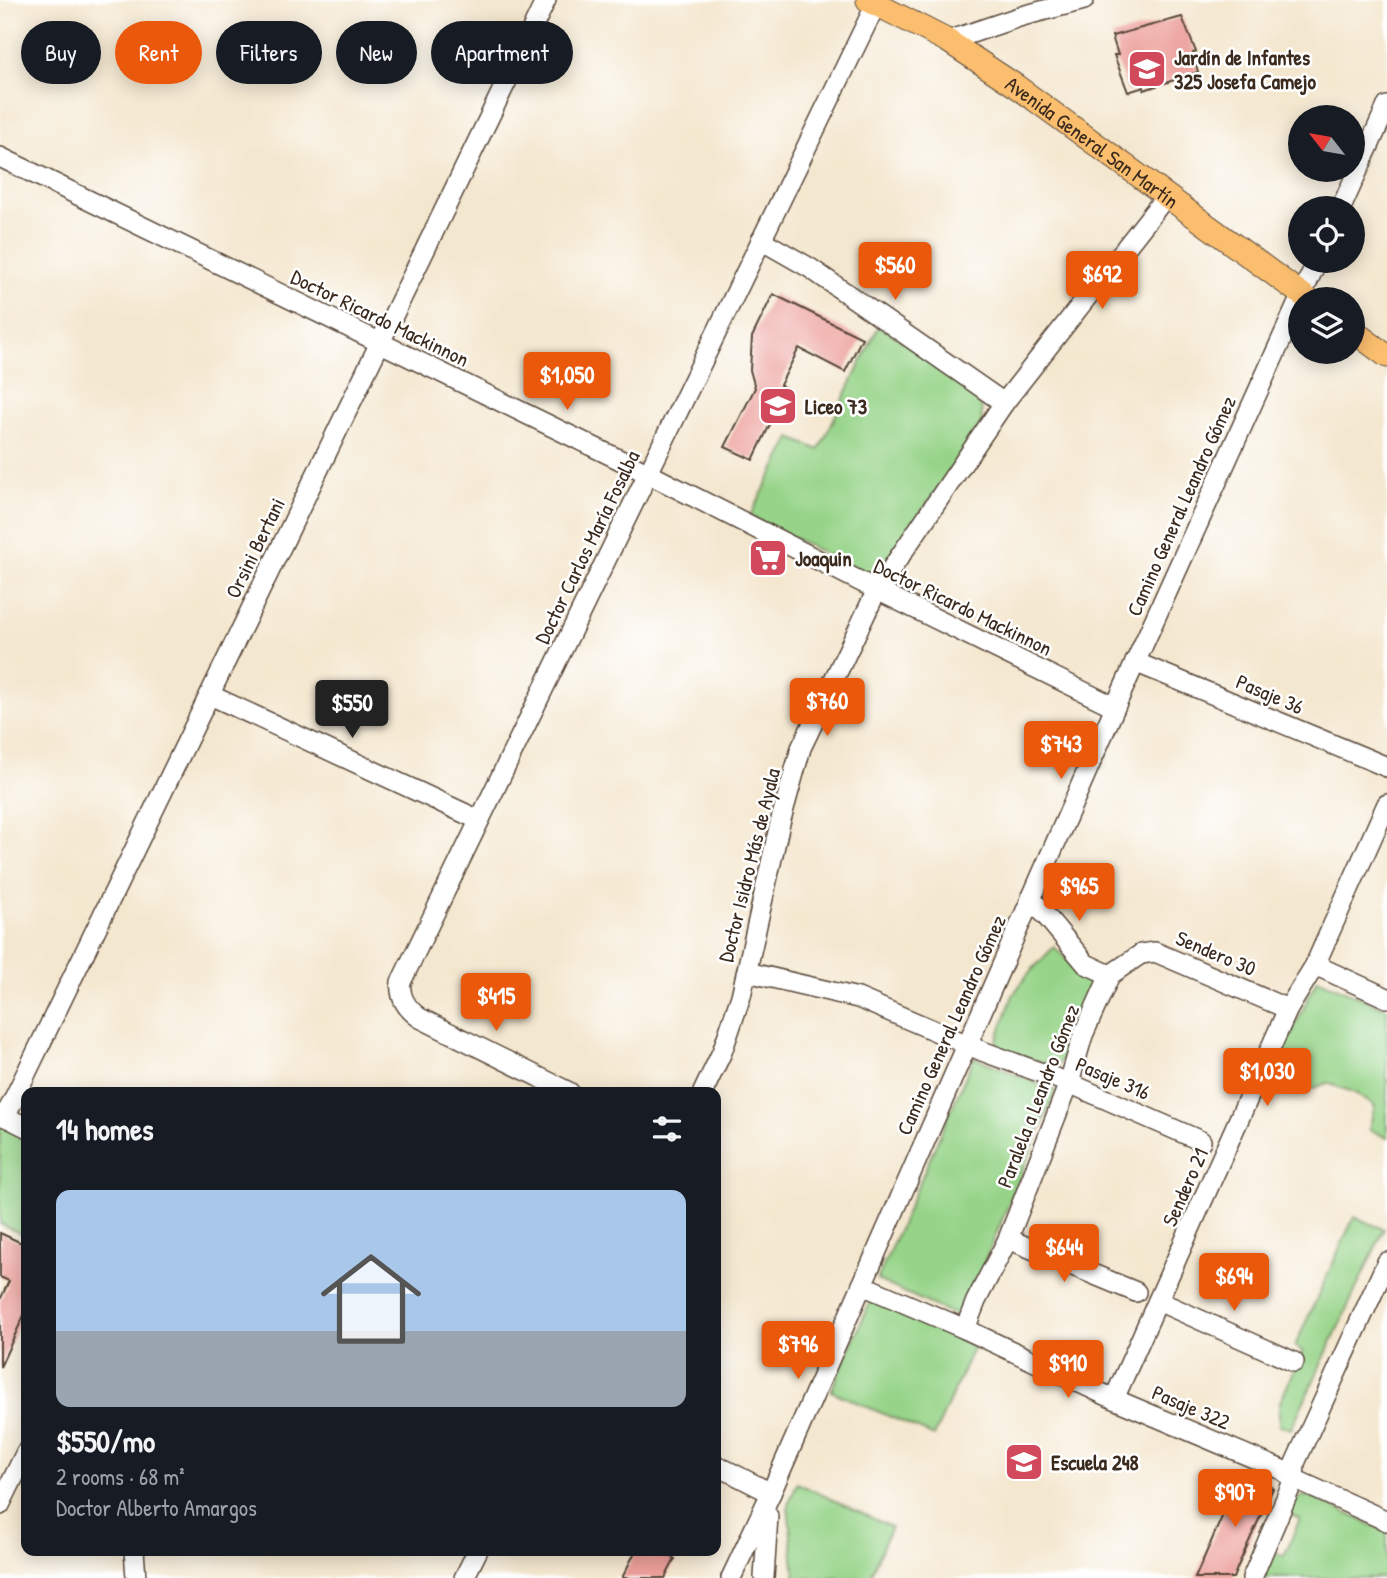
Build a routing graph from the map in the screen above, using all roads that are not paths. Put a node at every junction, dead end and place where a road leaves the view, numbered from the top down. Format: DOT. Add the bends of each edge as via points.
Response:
graph roads {
  1 [pos="546,0"];
  2 [pos="1084,0"];
  3 [pos="872,2"];
  4 [pos="948,41"];
  5 [pos="1387,106"];
  6 [pos="0,157"];
  7 [pos="1167,195"];
  8 [pos="1346,196"];
  9 [pos="761,240"];
  10 [pos="1291,287"];
  11 [pos="1288,334"];
  12 [pos="1365,340"];
  13 [pos="378,342"];
  14 [pos="1387,356"];
  15 [pos="1004,403"];
  16 [pos="649,474"];
  17 [pos="877,590"];
  18 [pos="1135,662"];
  19 [pos="210,695"];
  20 [pos="1115,707"];
  21 [pos="1387,767"];
  22 [pos="1387,804"];
  23 [pos="479,820"];
  24 [pos="1031,898"];
  25 [pos="1127,962"];
  26 [pos="1315,965"];
  27 [pos="747,972"];
  28 [pos="1110,975"];
  29 [pos="1387,998"];
  30 [pos="1288,1009"];
  31 [pos="967,1045"];
  32 [pos="1069,1083"];
  33 [pos="559,1087"];
  34 [pos="704,1087"];
  35 [pos="3,1115"];
  36 [pos="21,1124"];
  37 [pos="1201,1141"];
  38 [pos="1008,1238"];
  39 [pos="1386,1268"];
  40 [pos="862,1285"];
  41 [pos="1136,1292"];
  42 [pos="1158,1301"];
  43 [pos="965,1329"];
  44 [pos="1294,1362"];
  45 [pos="1114,1399"];
  46 [pos="21,1462"];
  47 [pos="721,1468"];
  48 [pos="1294,1479"];
  49 [pos="771,1493"];
  50 [pos="0,1505"];
  51 [pos="1387,1521"];
  52 [pos="134,1556"];
  53 [pos="475,1556"];
  54 [pos="136,1578"];
  55 [pos="464,1578"];
  56 [pos="731,1578"];
  57 [pos="764,1578"];
  58 [pos="1252,1578"];
  1 -- 13 [label="street, Orsini Bertani"];
  2 -- 4 [label="street"];
  3 -- 4 [label="main road, Avenida General San Martín"];
  3 -- 9 [label="street, Doctor Carlos María Fosalba"];
  4 -- 7 [label="main road, Avenida General San Martín"];
  5 -- 8 [label="street"];
  6 -- 13 [label="street, Doctor Ricardo Mackinnon"];
  7 -- 10 [label="main road, Avenida General San Martín"];
  7 -- 15 [label="street, Doctor Isidro Más de Ayala"];
  9 -- 15 [label="street" via="810,268"];
  9 -- 16 [label="street, Doctor Carlos María Fosalba"];
  11 -- 18 [label="street, Camino General Leandro Gómez"];
  12 -- 14 [label="main road"];
  13 -- 16 [label="street, Doctor Ricardo Mackinnon"];
  13 -- 19 [label="street, Orsini Bertani"];
  15 -- 17 [label="street, Doctor Isidro Más de Ayala"];
  16 -- 17 [label="street, Doctor Ricardo Mackinnon"];
  16 -- 23 [label="street, Doctor Carlos María Fosalba"];
  17 -- 20 [label="street, Doctor Ricardo Mackinnon"];
  17 -- 27 [label="street, Doctor Isidro Más de Ayala" via="801,748"];
  18 -- 20 [label="street, Camino General Leandro Gómez"];
  18 -- 21 [label="street, Pasaje 36"];
  19 -- 23 [label="street"];
  19 -- 35 [label="street, Orsini Bertani"];
  20 -- 24 [label="street, Camino General Leandro Gómez"];
  22 -- 26 [label="street, Sendero 21"];
  23 -- 33 [label="street, Doctor Carlos María Fosalba" via="401,982 402,998 420,1018"];
  24 -- 28 [label="street" via="1086,964"];
  24 -- 31 [label="street, Camino General Leandro Gómez"];
  25 -- 28 [label="street, Paralela a Leandro Gómez"];
  25 -- 30 [label="street, Sendero 30" via="1155,952"];
  26 -- 29 [label="street"];
  26 -- 30 [label="street, Sendero 21"];
  27 -- 31 [label="street, Pasaje 316" via="858,998"];
  27 -- 34 [label="street, Doctor Isidro Más de Ayala" via="722,1052"];
  28 -- 32 [label="street, Paralela a Leandro Gómez" via="1083,1035"];
  30 -- 42 [label="street, Sendero 21"];
  31 -- 32 [label="street, Pasaje 316"];
  31 -- 40 [label="street, Camino General Leandro Gómez"];
  32 -- 37 [label="street, Pasaje 316"];
  32 -- 38 [label="street, Paralela a Leandro Gómez"];
  35 -- 36 [label="street"];
  38 -- 41 [label="street"];
  38 -- 43 [label="street, Paralela a Leandro Gómez"];
  39 -- 48 [label="street" via="1296,1464"];
  40 -- 43 [label="street, Pasaje 322"];
  40 -- 49 [label="street, Camino General Leandro Gómez"];
  42 -- 44 [label="street"];
  42 -- 45 [label="street, Sendero 21"];
  43 -- 45 [label="street, Pasaje 322"];
  45 -- 48 [label="street, Pasaje 322"];
  46 -- 50 [label="street"];
  47 -- 49 [label="street"];
  48 -- 51 [label="street, Pasaje 322"];
  48 -- 58 [label="street"];
  49 -- 56 [label="street, Camino General Leandro Gómez"];
  49 -- 57 [label="street"];
  52 -- 54 [label="street"];
  53 -- 55 [label="street"];
}
